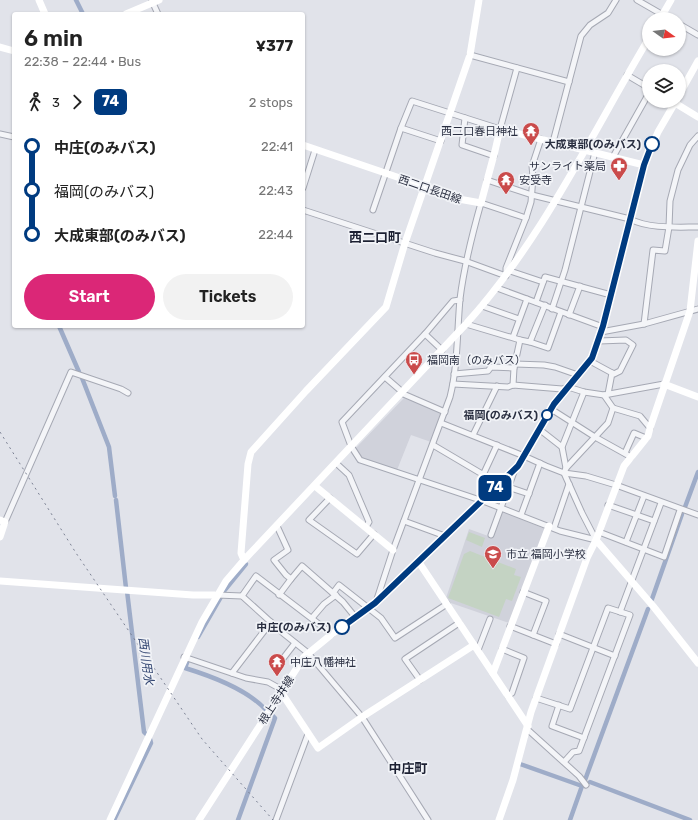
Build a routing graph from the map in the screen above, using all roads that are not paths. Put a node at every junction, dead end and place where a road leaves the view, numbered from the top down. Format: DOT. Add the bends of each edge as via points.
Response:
graph roads {
  1 [pos="39,0"];
  2 [pos="479,0"];
  3 [pos="616,0"];
  4 [pos="637,0"];
  5 [pos="671,0"];
  6 [pos="155,1"];
  7 [pos="44,12"];
  8 [pos="130,12"];
  9 [pos="158,12"];
  10 [pos="655,12"];
  11 [pos="665,12"];
  12 [pos="686,28"];
  13 [pos="698,35"];
  14 [pos="0,47"];
  15 [pos="12,50"];
  16 [pos="642,50"];
  17 [pos="470,55"];
  18 [pos="698,61"];
  19 [pos="517,68"];
  20 [pos="627,75"];
  21 [pos="569,82"];
  22 [pos="686,82"];
  23 [pos="642,84"];
  24 [pos="642,105"];
  25 [pos="671,108"];
  26 [pos="684,108"];
  27 [pos="450,113"];
  28 [pos="698,117"];
  29 [pos="465,118"];
  30 [pos="401,128"];
  31 [pos="500,129"];
  32 [pos="0,134"];
  33 [pos="698,136"];
  34 [pos="12,137"];
  35 [pos="541,139"];
  36 [pos="441,141"];
  37 [pos="553,142"];
  38 [pos="305,147"];
  39 [pos="584,149"];
  40 [pos="315,150"];
  41 [pos="595,152"];
  42 [pos="494,156"];
  43 [pos="613,157"];
  44 [pos="644,165"];
  45 [pos="386,173"];
  46 [pos="487,180"];
  47 [pos="305,182"];
  48 [pos="425,187"];
  49 [pos="532,195"];
  50 [pos="556,200"];
  51 [pos="481,203"];
  52 [pos="581,207"];
  53 [pos="373,210"];
  54 [pos="305,211"];
  55 [pos="526,218"];
  56 [pos="630,219"];
  57 [pos="669,227"];
  58 [pos="698,227"];
  59 [pos="698,241"];
  60 [pos="405,243"];
  61 [pos="697,254"];
  62 [pos="465,261"];
  63 [pos="508,273"];
  64 [pos="562,281"];
  65 [pos="543,282"];
  66 [pos="580,286"];
  67 [pos="497,288"];
  68 [pos="611,295"];
  69 [pos="527,298"];
  70 [pos="460,300"];
  71 [pos="536,302"];
  72 [pos="545,305"];
  73 [pos="482,306"];
  74 [pos="552,309"];
  75 [pos="698,309"];
  76 [pos="690,311"];
  77 [pos="561,312"];
  78 [pos="569,315"];
  79 [pos="519,319"];
  80 [pos="466,324"];
  81 [pos="644,324"];
  82 [pos="602,329"];
  83 [pos="459,332"];
  84 [pos="424,334"];
  85 [pos="513,337"];
  86 [pos="520,340"];
  87 [pos="599,341"];
  88 [pos="530,342"];
  89 [pos="442,350"];
  90 [pos="590,361"];
  91 [pos="515,366"];
  92 [pos="612,373"];
  93 [pos="454,374"];
  94 [pos="578,375"];
  95 [pos="385,377"];
  96 [pos="453,384"];
  97 [pos="664,384"];
  98 [pos="513,385"];
  99 [pos="497,386"];
  100 [pos="568,387"];
  101 [pos="584,392"];
  102 [pos="128,393"];
  103 [pos="401,393"];
  104 [pos="606,395"];
  105 [pos="698,397"];
  106 [pos="613,408"];
  107 [pos="551,409"];
  108 [pos="445,412"];
  109 [pos="441,423"];
  110 [pos="572,423"];
  111 [pos="650,428"];
  112 [pos="539,430"];
  113 [pos="473,435"];
  114 [pos="595,437"];
  115 [pos="646,438"];
  116 [pos="433,445"];
  117 [pos="497,445"];
  118 [pos="351,446"];
  119 [pos="562,448"];
  120 [pos="628,455"];
  121 [pos="524,456"];
  122 [pos="336,463"];
  123 [pos="540,463"];
  124 [pos="515,469"];
  125 [pos="565,470"];
  126 [pos="483,475"];
  127 [pos="419,479"];
  128 [pos="499,484"];
  129 [pos="569,484"];
  130 [pos="616,485"];
  131 [pos="315,486"];
  132 [pos="509,487"];
  133 [pos="529,494"];
  134 [pos="644,496"];
  135 [pos="330,498"];
  136 [pos="483,500"];
  137 [pos="661,502"];
  138 [pos="608,505"];
  139 [pos="502,508"];
  140 [pos="680,510"];
  141 [pos="521,515"];
  142 [pos="636,515"];
  143 [pos="698,515"];
  144 [pos="3,521"];
  145 [pos="404,521"];
  146 [pos="654,521"];
  147 [pos="277,526"];
  148 [pos="366,527"];
  149 [pos="552,527"];
  150 [pos="599,532"];
  151 [pos="374,534"];
  152 [pos="491,535"];
  153 [pos="445,536"];
  154 [pos="0,537"];
  155 [pos="596,540"];
  156 [pos="626,542"];
  157 [pos="393,550"];
  158 [pos="644,550"];
  159 [pos="244,560"];
  160 [pos="418,561"];
  161 [pos="291,579"];
  162 [pos="0,581"];
  163 [pos="632,582"];
  164 [pos="523,592"];
  165 [pos="217,594"];
  166 [pos="334,594"];
  167 [pos="279,595"];
  168 [pos="242,596"];
  169 [pos="375,603"];
  170 [pos="447,604"];
  171 [pos="369,608"];
  172 [pos="620,612"];
  173 [pos="312,618"];
  174 [pos="356,618"];
  175 [pos="490,619"];
  176 [pos="271,622"];
  177 [pos="459,623"];
  178 [pos="510,626"];
  179 [pos="332,634"];
  180 [pos="559,634"];
  181 [pos="533,635"];
  182 [pos="295,643"];
  183 [pos="556,644"];
  184 [pos="476,647"];
  185 [pos="593,647"];
  186 [pos="502,649"];
  187 [pos="308,653"];
  188 [pos="615,656"];
  189 [pos="184,657"];
  190 [pos="698,663"];
  191 [pos="278,665"];
  192 [pos="232,673"];
  193 [pos="493,673"];
  194 [pos="420,680"];
  195 [pos="281,692"];
  196 [pos="508,696"];
  197 [pos="536,698"];
  198 [pos="559,705"];
  199 [pos="362,717"];
  200 [pos="527,727"];
  201 [pos="308,734"];
  202 [pos="584,738"];
  203 [pos="564,762"];
  204 [pos="586,785"];
  205 [pos="110,820"];
  206 [pos="199,820"];
  207 [pos="276,820"];
  208 [pos="428,820"];
  209 [pos="499,820"];
  1 -- 7 [label="street"];
  2 -- 17 [label="street"];
  3 -- 21 [label="street" via="608,13 590,25 581,36"];
  4 -- 10 [label="street"];
  5 -- 11 [label="street"];
  6 -- 8 [label="street"];
  6 -- 9 [label="street"];
  12 -- 13 [label="street"];
  14 -- 15 [label="street"];
  16 -- 20 [label="street"];
  17 -- 19 [label="street"];
  17 -- 27 [label="street"];
  18 -- 22 [label="street"];
  19 -- 21 [label="street"];
  19 -- 31 [label="street"];
  20 -- 23 [label="street"];
  20 -- 39 [label="street"];
  21 -- 37 [label="street"];
  24 -- 43 [label="street"];
  25 -- 44 [label="street, 根上寺井線"];
  26 -- 28 [label="street"];
  27 -- 29 [label="street"];
  27 -- 30 [label="street" via="412,101"];
  27 -- 36 [label="street"];
  29 -- 31 [label="street"];
  29 -- 42 [label="street" via="462,145"];
  30 -- 36 [label="street"];
  30 -- 45 [label="street"];
  31 -- 35 [label="street"];
  31 -- 42 [label="street"];
  32 -- 34 [label="street"];
  33 -- 57 [label="street" via="690,145 678,170 670,201"];
  35 -- 37 [label="street"];
  35 -- 49 [label="street" via="532,166"];
  36 -- 48 [label="street"];
  37 -- 39 [label="street"];
  38 -- 40 [label="street, 西二口長田線"];
  39 -- 41 [label="street"];
  39 -- 50 [label="street"];
  40 -- 45 [label="street, 西二口長田線"];
  40 -- 47 [label="street"];
  41 -- 43 [label="street"];
  41 -- 52 [label="street"];
  42 -- 46 [label="street"];
  43 -- 44 [label="street"];
  44 -- 56 [label="street, 根上寺井線"];
  45 -- 48 [label="street, 西二口長田線"];
  45 -- 53 [label="street"];
  46 -- 49 [label="street"];
  46 -- 51 [label="street"];
  48 -- 51 [label="street, 西二口長田線" via="453,198"];
  48 -- 60 [label="street"];
  49 -- 50 [label="street"];
  49 -- 55 [label="street"];
  50 -- 52 [label="street"];
  50 -- 63 [label="street"];
  51 -- 55 [label="street"];
  51 -- 62 [label="street"];
  52 -- 56 [label="street"];
  52 -- 64 [label="street"];
  54 -- 60 [label="street"];
  55 -- 63 [label="street" via="506,268"];
  56 -- 57 [label="street"];
  56 -- 68 [label="street, 根上寺井線"];
  57 -- 58 [label="street"];
  57 -- 81 [label="street" via="665,250 653,250"];
  59 -- 61 [label="street"];
  60 -- 62 [label="street"];
  60 -- 159 [label="street" via="386,307 251,452 241,553"];
  61 -- 76 [label="street"];
  62 -- 63 [label="street"];
  62 -- 70 [label="street"];
  63 -- 65 [label="street"];
  63 -- 67 [label="street"];
  64 -- 65 [label="street" via="544,277"];
  64 -- 66 [label="street"];
  64 -- 74 [label="street"];
  65 -- 71 [label="street"];
  66 -- 68 [label="street"];
  66 -- 78 [label="street"];
  67 -- 69 [label="street"];
  67 -- 73 [label="street"];
  68 -- 82 [label="street, 根上寺井線"];
  69 -- 71 [label="street"];
  69 -- 79 [label="street"];
  70 -- 83 [label="street"];
  70 -- 84 [label="street" via="453,301"];
  71 -- 72 [label="street"];
  72 -- 74 [label="street"];
  72 -- 88 [label="street"];
  73 -- 79 [label="street"];
  73 -- 80 [label="street"];
  74 -- 77 [label="street"];
  75 -- 76 [label="street"];
  76 -- 81 [label="street"];
  76 -- 97 [label="street"];
  77 -- 78 [label="street"];
  77 -- 88 [label="street" via="548,348"];
  78 -- 82 [label="street"];
  79 -- 85 [label="street"];
  80 -- 83 [label="street"];
  80 -- 85 [label="street"];
  81 -- 82 [label="street"];
  82 -- 87 [label="street, 根上寺井線"];
  83 -- 89 [label="street"];
  83 -- 93 [label="street"];
  84 -- 89 [label="street"];
  84 -- 95 [label="street"];
  85 -- 86 [label="street"];
  86 -- 88 [label="street"];
  86 -- 91 [label="street"];
  87 -- 90 [label="street, 根上寺井線"];
  87 -- 92 [label="street" via="626,340 633,345 620,371"];
  89 -- 103 [label="street"];
  90 -- 92 [label="street"];
  90 -- 94 [label="street, 根上寺井線"];
  91 -- 93 [label="street" via="491,367 488,371"];
  91 -- 94 [label="street" via="544,365"];
  91 -- 98 [label="street"];
  92 -- 104 [label="street"];
  93 -- 96 [label="street"];
  94 -- 100 [label="street, 根上寺井線"];
  95 -- 103 [label="street"];
  95 -- 118 [label="street" via="342,422"];
  96 -- 99 [label="street"];
  96 -- 108 [label="street"];
  97 -- 104 [label="street"];
  97 -- 105 [label="street"];
  97 -- 111 [label="street"];
  98 -- 99 [label="street"];
  98 -- 100 [label="street" via="562,389"];
  99 -- 113 [label="street"];
  100 -- 101 [label="street"];
  100 -- 107 [label="street, 根上寺井線"];
  101 -- 104 [label="street"];
  101 -- 110 [label="street"];
  102 -- 144 [label="street" via="121,388 71,372"];
  103 -- 108 [label="street"];
  103 -- 118 [label="street"];
  104 -- 106 [label="street"];
  106 -- 111 [label="street" via="640,416"];
  106 -- 114 [label="street" via="608,423"];
  107 -- 110 [label="street"];
  107 -- 112 [label="street, 根上寺井線"];
  108 -- 109 [label="street"];
  109 -- 113 [label="street"];
  109 -- 116 [label="street"];
  110 -- 114 [label="street"];
  110 -- 119 [label="street"];
  111 -- 115 [label="street"];
  112 -- 119 [label="street"];
  112 -- 121 [label="street, 根上寺井線"];
  113 -- 117 [label="street"];
  114 -- 120 [label="street"];
  114 -- 125 [label="street"];
  115 -- 120 [label="street"];
  115 -- 120 [label="street" via="634,433"];
  116 -- 126 [label="street"];
  116 -- 127 [label="street"];
  117 -- 121 [label="street"];
  117 -- 126 [label="street"];
  118 -- 122 [label="street"];
  118 -- 127 [label="street" via="360,460"];
  119 -- 125 [label="street"];
  120 -- 130 [label="street"];
  121 -- 123 [label="street"];
  121 -- 124 [label="street, 根上寺井線"];
  122 -- 131 [label="street"];
  122 -- 148 [label="street" via="348,475 369,522"];
  123 -- 125 [label="street"];
  123 -- 133 [label="street"];
  124 -- 128 [label="street, 根上寺井線"];
  124 -- 132 [label="street"];
  125 -- 129 [label="street"];
  125 -- 130 [label="street"];
  126 -- 128 [label="street"];
  127 -- 136 [label="street"];
  127 -- 145 [label="street"];
  128 -- 132 [label="street"];
  128 -- 136 [label="street, 根上寺井線"];
  129 -- 149 [label="street"];
  129 -- 155 [label="street"];
  130 -- 134 [label="street"];
  130 -- 138 [label="street"];
  131 -- 135 [label="street"];
  131 -- 147 [label="street"];
  132 -- 133 [label="street"];
  132 -- 139 [label="street"];
  133 -- 141 [label="street"];
  134 -- 137 [label="street"];
  134 -- 142 [label="street"];
  135 -- 148 [label="street"];
  135 -- 151 [label="street" via="309,520 356,554"];
  136 -- 139 [label="street"];
  136 -- 153 [label="street, 根上寺井線"];
  137 -- 140 [label="street"];
  137 -- 146 [label="street"];
  138 -- 142 [label="street"];
  138 -- 150 [label="street"];
  139 -- 141 [label="street"];
  139 -- 152 [label="street"];
  140 -- 143 [label="street"];
  140 -- 158 [label="street" via="664,557"];
  141 -- 149 [label="street"];
  142 -- 146 [label="street"];
  142 -- 156 [label="street"];
  144 -- 154 [label="street"];
  145 -- 153 [label="street"];
  145 -- 157 [label="street"];
  146 -- 158 [label="street"];
  147 -- 159 [label="street"];
  147 -- 161 [label="street" via="288,550 274,560"];
  148 -- 151 [label="street"];
  149 -- 155 [label="street"];
  149 -- 164 [label="street"];
  150 -- 155 [label="street"];
  150 -- 156 [label="street"];
  151 -- 157 [label="street"];
  153 -- 160 [label="street, 根上寺井線"];
  155 -- 163 [label="street"];
  155 -- 180 [label="street"];
  156 -- 158 [label="street"];
  157 -- 169 [label="street"];
  158 -- 163 [label="street"];
  159 -- 165 [label="street"];
  160 -- 169 [label="street, 根上寺井線"];
  160 -- 170 [label="street"];
  161 -- 166 [label="street" via="302,566"];
  161 -- 167 [label="street"];
  162 -- 165 [label="street" via="192,595"];
  163 -- 172 [label="street"];
  163 -- 190 [label="street"];
  164 -- 178 [label="street"];
  164 -- 181 [label="street" via="546,601"];
  165 -- 168 [label="street"];
  165 -- 189 [label="street"];
  166 -- 171 [label="street" via="339,585"];
  166 -- 173 [label="street"];
  166 -- 174 [label="street"];
  167 -- 168 [label="street" via="256,576"];
  167 -- 173 [label="street"];
  168 -- 176 [label="street"];
  169 -- 171 [label="street, 根上寺井線"];
  170 -- 171 [label="street" via="395,638 381,618"];
  170 -- 177 [label="street"];
  171 -- 174 [label="street, 根上寺井線"];
  172 -- 185 [label="street" via="608,608"];
  172 -- 188 [label="street" via="630,615"];
  173 -- 179 [label="street"];
  174 -- 179 [label="street, 根上寺井線"];
  175 -- 184 [label="street"];
  176 -- 182 [label="street"];
  176 -- 192 [label="street"];
  177 -- 184 [label="street"];
  177 -- 194 [label="street" via="405,659"];
  178 -- 181 [label="street"];
  178 -- 186 [label="street"];
  179 -- 187 [label="street, 根上寺井線"];
  180 -- 183 [label="street"];
  180 -- 185 [label="street"];
  181 -- 183 [label="street"];
  182 -- 187 [label="street"];
  182 -- 191 [label="street"];
  183 -- 197 [label="street"];
  184 -- 193 [label="street"];
  184 -- 194 [label="street"];
  185 -- 188 [label="street"];
  185 -- 198 [label="street" via="570,708"];
  186 -- 193 [label="street"];
  186 -- 196 [label="street" via="524,658 512,693"];
  187 -- 195 [label="street, 根上寺井線"];
  187 -- 199 [label="street"];
  188 -- 202 [label="street"];
  189 -- 192 [label="street"];
  189 -- 205 [label="street"];
  192 -- 195 [label="street" via="268,682"];
  193 -- 196 [label="street"];
  194 -- 199 [label="street"];
  195 -- 201 [label="street"];
  195 -- 206 [label="street, 根上寺井線"];
  196 -- 200 [label="street"];
  197 -- 198 [label="street"];
  197 -- 200 [label="street"];
  198 -- 202 [label="street" via="552,726"];
  199 -- 201 [label="street" via="318,748"];
  199 -- 208 [label="street"];
  200 -- 203 [label="street"];
  200 -- 209 [label="street"];
  201 -- 207 [label="street"];
  202 -- 203 [label="street" via="579,751 573,752"];
  203 -- 204 [label="street"];
}
